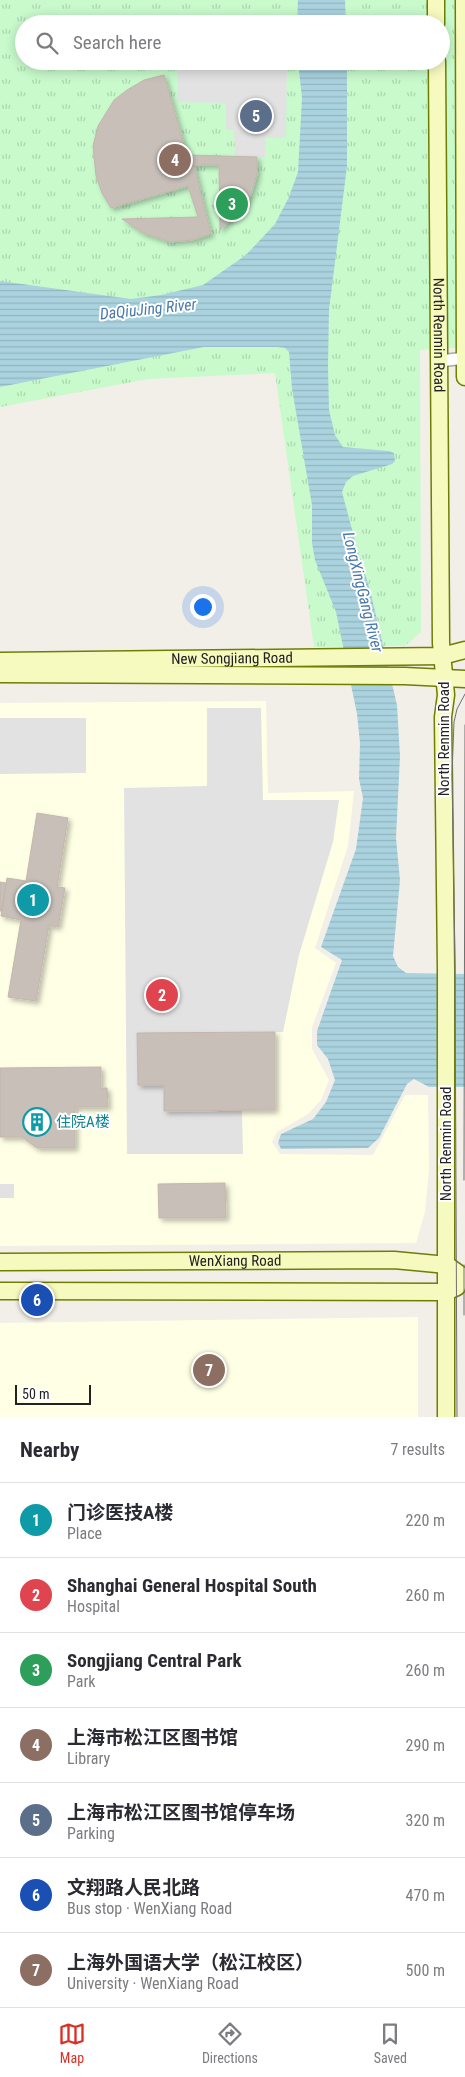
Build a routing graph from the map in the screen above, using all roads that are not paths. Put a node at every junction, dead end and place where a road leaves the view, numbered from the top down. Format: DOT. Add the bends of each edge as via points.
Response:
graph roads {
  1 [pos="436,0"];
  2 [pos="464,0"];
  3 [pos="436,15"];
  4 [pos="436,70"];
  5 [pos="465,358"];
  6 [pos="440,361"];
  7 [pos="465,377"];
  8 [pos="465,650"];
  9 [pos="442,656"];
  10 [pos="0,660"];
  11 [pos="0,674"];
  12 [pos="444,677"];
  13 [pos="465,679"];
  14 [pos="0,1262"];
  15 [pos="447,1265"];
  16 [pos="465,1278"];
  17 [pos="465,1284"];
  18 [pos="0,1291"];
  19 [pos="446,1292"];
  20 [pos="446,1417"];
  1 -- 3 [label="main road"];
  2 -- 5 [label="main road, North Renmin Road"];
  4 -- 6 [label="main road, North Renmin Road"];
  5 -- 6 [label="street"];
  5 -- 7 [label="main road, North Renmin Road"];
  6 -- 9 [label="main road, North Renmin Road"];
  8 -- 9 [label="main road, New Songjiang Road"];
  9 -- 10 [label="main road, New Songjiang Road"];
  9 -- 12 [label="main road, North Renmin Road"];
  11 -- 12 [label="main road, New Songjiang Road"];
  12 -- 13 [label="main road, New Songjiang Road"];
  12 -- 15 [label="main road, North Renmin Road"];
  14 -- 15 [label="main road, WenXiang Road" via="394,1260"];
  15 -- 16 [label="main road"];
  15 -- 19 [label="main road, North Renmin Road"];
  17 -- 19 [label="main road, WenXiang Road"];
  18 -- 19 [label="main road, WenXiang Road"];
  19 -- 20 [label="main road, North Renmin Road"];
}
